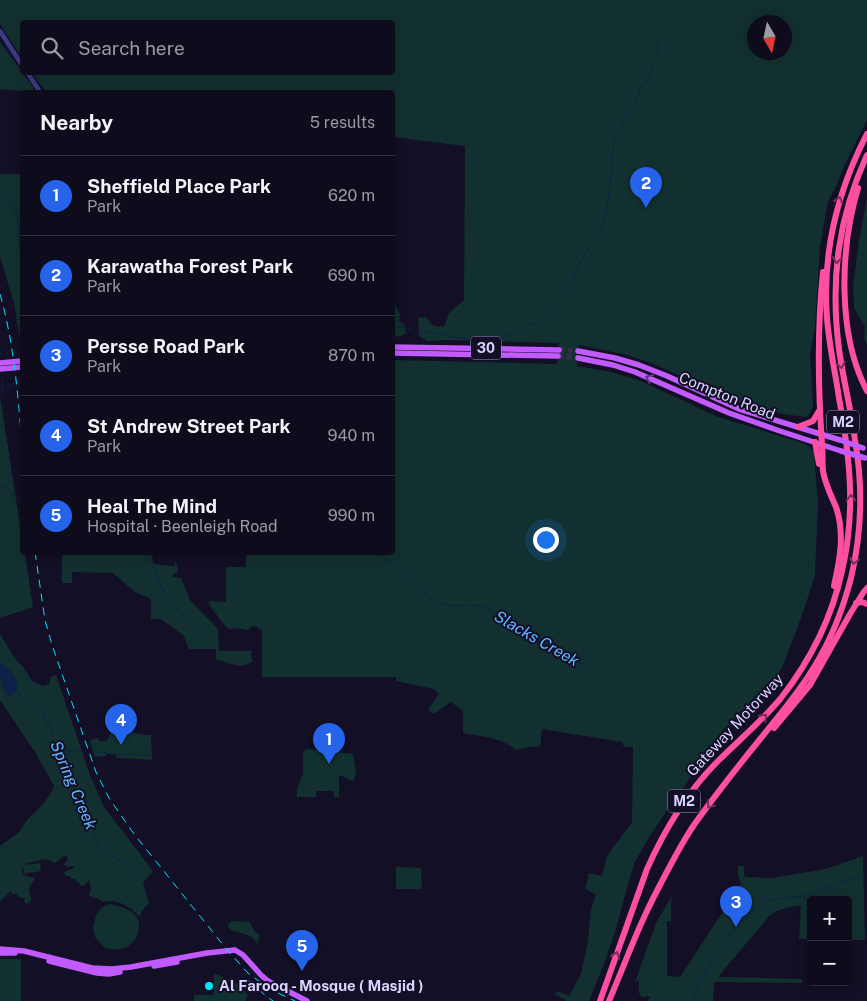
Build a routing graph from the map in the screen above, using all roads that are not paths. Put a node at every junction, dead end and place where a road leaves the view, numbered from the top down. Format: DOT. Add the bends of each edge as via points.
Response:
graph roads {
  1 [pos="0,31"];
  2 [pos="20,63"];
  3 [pos="29,75"];
  4 [pos="39,90"];
  5 [pos="867,134"];
  6 [pos="867,155"];
  7 [pos="856,179"];
  8 [pos="832,228"];
  9 [pos="395,347"];
  10 [pos="395,353"];
  11 [pos="20,361"];
  12 [pos="0,363"];
  13 [pos="20,367"];
  14 [pos="0,369"];
  15 [pos="867,391"];
  16 [pos="820,410"];
  17 [pos="798,427"];
  18 [pos="821,434"];
  19 [pos="815,442"];
  20 [pos="822,445"];
  21 [pos="865,449"];
  22 [pos="866,459"];
  23 [pos="823,469"];
  24 [pos="867,588"];
  25 [pos="856,603"];
  26 [pos="867,604"];
  27 [pos="829,614"];
  28 [pos="740,766"];
  29 [pos="0,949"];
  30 [pos="222,952"];
  31 [pos="0,953"];
  32 [pos="307,1001"];
  33 [pos="600,1001"];
  34 [pos="609,1001"];
  1 -- 2 [label="street"];
  3 -- 4 [label="street"];
  8 -- 5 [label="highway, Gateway Motorway / M2, one-way" via="848,174"];
  6 -- 7 [label="highway, Gateway Motorway / M2"];
  7 -- 15 [label="highway" via="858,187 847,238 844,286 855,364"];
  7 -- 28 [label="highway, Gateway Motorway / M2, one-way" via="841,232 835,288 838,347 860,478 860,519 853,569 838,620 815,666"];
  8 -- 16 [label="highway" via="822,283"];
  27 -- 8 [label="highway, Gateway Motorway / M2, one-way" via="844,561 851,501 848,451 827,318 827,268"];
  9 -- 10 [label="main road, 30" via="558,353"];
  11 -- 12 [label="main road"];
  13 -- 14 [label="main road"];
  16 -- 17 [label="highway" via="813,421"];
  16 -- 18 [label="highway"];
  17 -- 18 [label="main road, Compton Road"];
  19 -- 17 [label="main road, Compton Road, one-way" via="719,409 635,372 578,354 639,365 732,406"];
  18 -- 20 [label="highway"];
  18 -- 21 [label="main road, Compton Road, bridge"];
  19 -- 20 [label="main road, Compton Road"];
  19 -- 23 [label="highway"];
  20 -- 22 [label="main road, Compton Road, bridge"];
  20 -- 23 [label="highway"];
  23 -- 27 [label="highway" via="841,534"];
  24 -- 25 [label="highway"];
  25 -- 26 [label="highway"];
  25 -- 28 [label="highway" via="810,685"];
  33 -- 27 [label="highway, Gateway Motorway / M2, one-way" via="647,869 670,823 709,770 781,697 805,662"];
  28 -- 34 [label="highway, Gateway Motorway / M2, one-way" via="682,844 646,912"];
  29 -- 30 [label="main road" via="24,951 92,968 112,969"];
  30 -- 31 [label="main road" via="103,974 24,954"];
  30 -- 32 [label="main road" via="240,952 268,981"];
}
